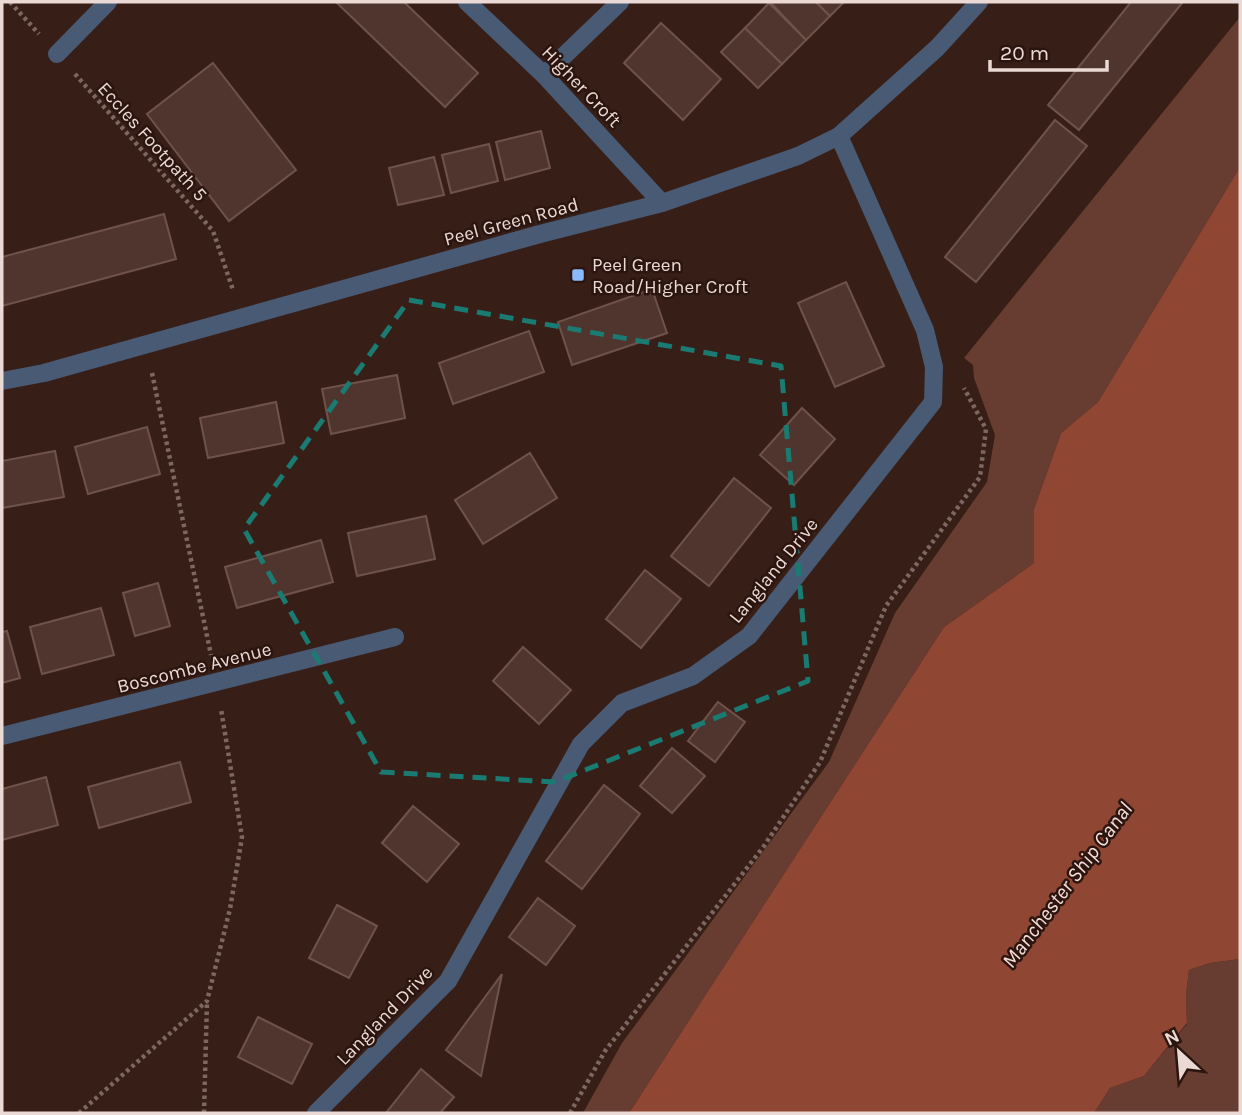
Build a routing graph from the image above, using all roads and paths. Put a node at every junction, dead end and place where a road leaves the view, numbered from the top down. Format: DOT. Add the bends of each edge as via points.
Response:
graph roads {
  1 [pos="10,2"];
  2 [pos="108,2"];
  3 [pos="467,2"];
  4 [pos="620,2"];
  5 [pos="979,2"];
  6 [pos="57,54"];
  7 [pos="544,75"];
  8 [pos="839,136"];
  9 [pos="663,203"];
  10 [pos="242,317"];
  11 [pos="146,344"];
  12 [pos="934,367"];
  13 [pos="2,381"];
  14 [pos="395,637"];
  15 [pos="217,684"];
  16 [pos="2,736"];
  17 [pos="207,1001"];
  18 [pos="79,1113"];
  19 [pos="204,1113"];
  20 [pos="316,1113"];
  21 [pos="570,1113"];
  1 -- 6 [label="path, Eccles Footpath 5"];
  2 -- 6 [label="street"];
  3 -- 7 [label="street, Higher Croft"];
  4 -- 7 [label="street"];
  5 -- 8 [label="street, Peel Green Road" via="937,48"];
  6 -- 10 [label="path, Eccles Footpath 5" via="214,231"];
  7 -- 9 [label="street, Higher Croft"];
  8 -- 9 [label="street, Peel Green Road" via="798,156"];
  8 -- 12 [label="street, Langland Drive" via="925,330"];
  9 -- 10 [label="street, Peel Green Road"];
  10 -- 11 [label="street, Peel Green Road"];
  11 -- 13 [label="street, Peel Green Road"];
  11 -- 15 [label="path"];
  12 -- 20 [label="street, Langland Drive" via="933,402 750,636 693,677 622,703 581,744 448,981"];
  12 -- 21 [label="path" via="963,386 986,429 980,477 886,606 820,762 764,846 605,1051"];
  14 -- 15 [label="street, Boscombe Avenue"];
  15 -- 16 [label="street, Boscombe Avenue"];
  15 -- 17 [label="path" via="242,837"];
  17 -- 18 [label="path"];
  17 -- 19 [label="path"];
}
